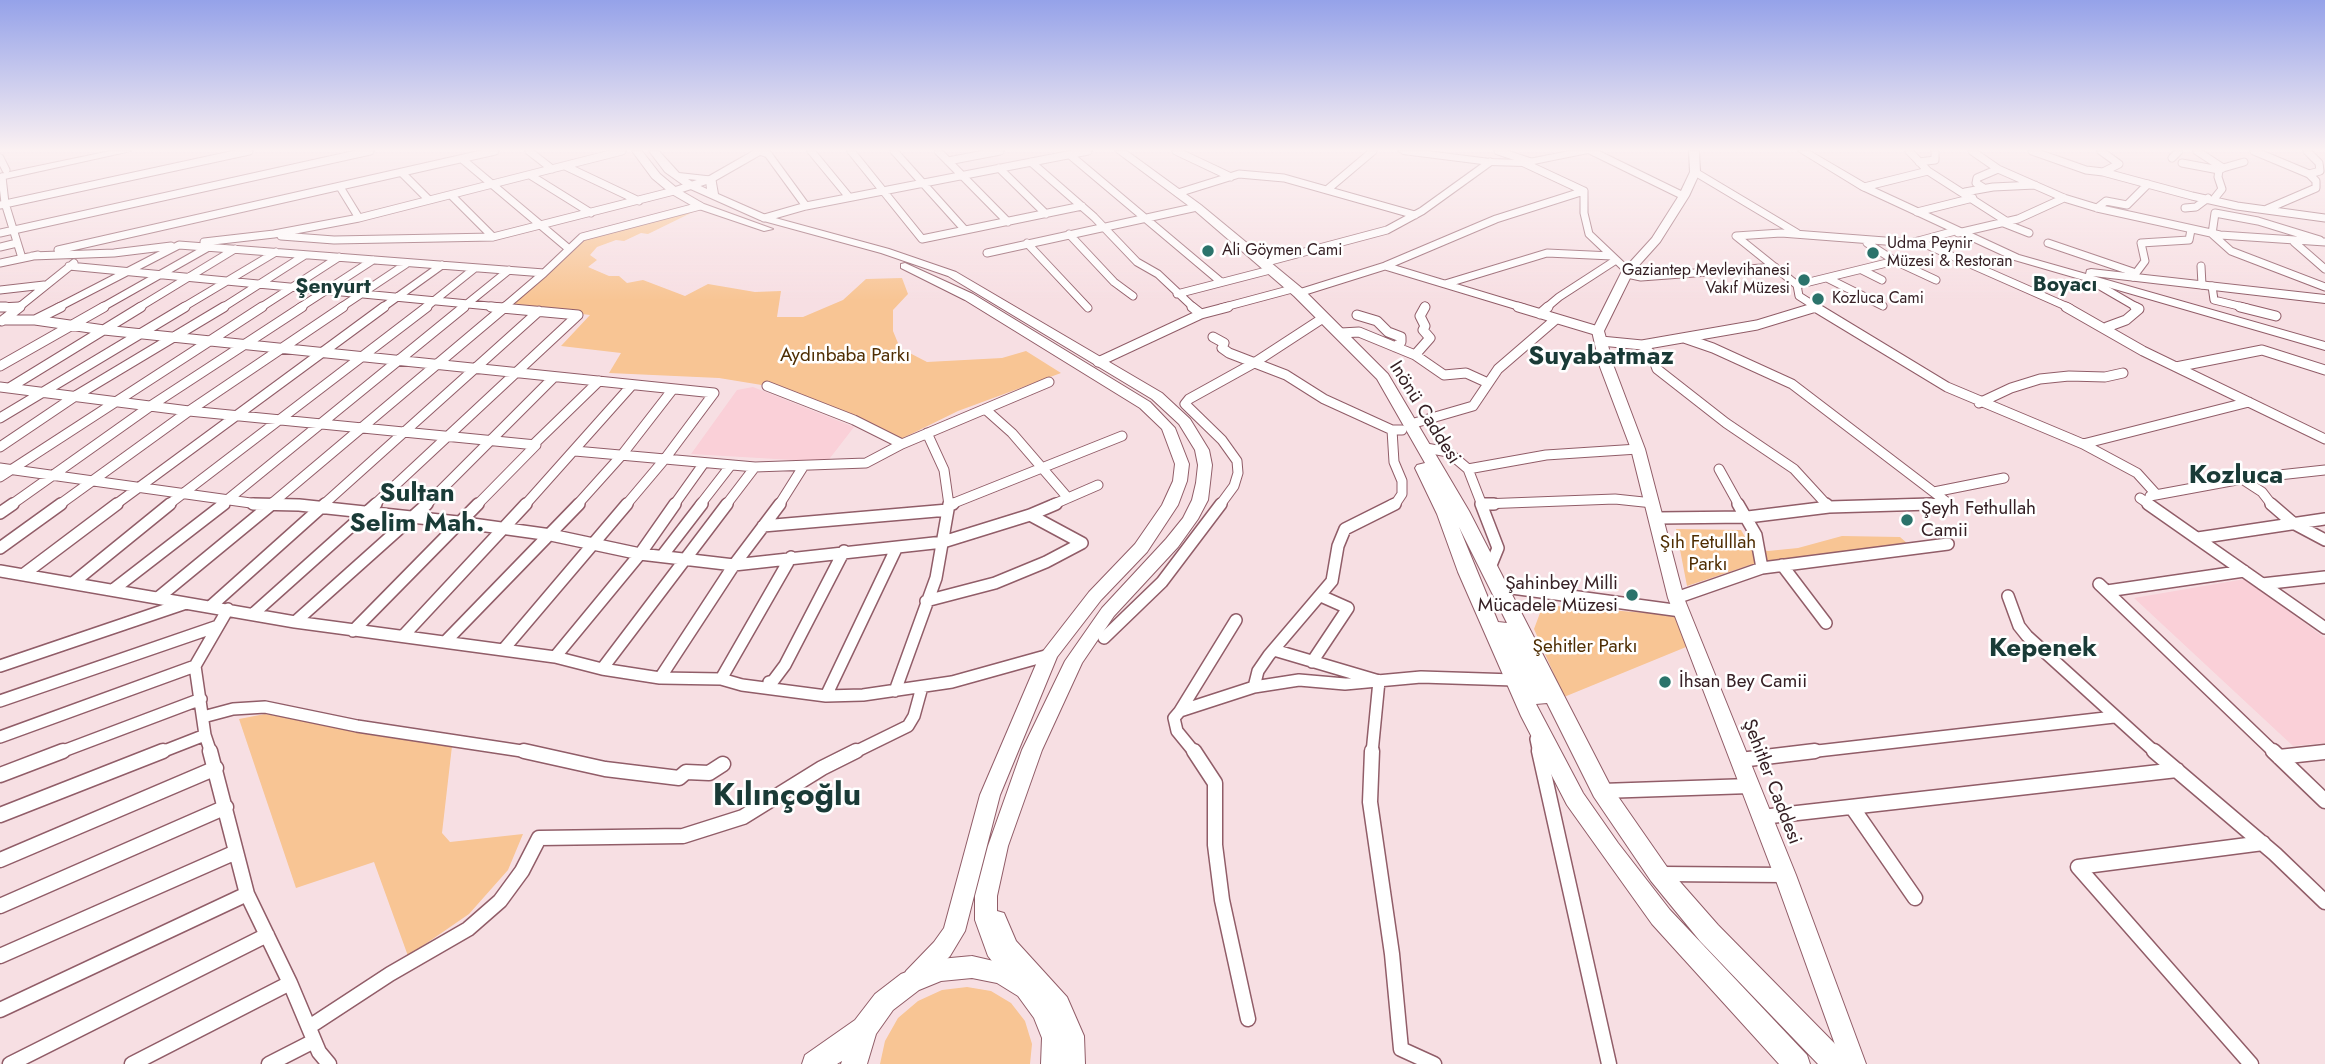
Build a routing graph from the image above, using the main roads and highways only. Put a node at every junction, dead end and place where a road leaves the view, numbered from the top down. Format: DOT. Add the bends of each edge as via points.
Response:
graph roads {
  1 [pos="707,201"];
  2 [pos="1188,201"];
  3 [pos="1681,201"];
  4 [pos="1893,201"];
  5 [pos="2051,268"];
  6 [pos="1296,291"];
  7 [pos="2325,299"];
  8 [pos="2325,346"];
  9 [pos="1402,428"];
  10 [pos="1446,514"];
  11 [pos="1475,542"];
  12 [pos="1510,643"];
  13 [pos="1630,848"];
  14 [pos="986,895"];
  15 [pos="910,982"];
  16 [pos="1027,988"];
  17 [pos="864,1029"];
  18 [pos="815,1064"];
  19 [pos="854,1064"];
  20 [pos="1054,1064"];
  21 [pos="1073,1064"];
  22 [pos="1797,1064"];
  23 [pos="1836,1064"];
  24 [pos="1854,1064"];
  1 -- 14 [label="main road" via="952,274 1157,396 1197,439 1204,458 1200,499 1191,519 1108,612 1074,662 1032,750"];
  1 -- 15 [label="main road" via="745,223 907,267 969,297 1136,400 1168,428 1182,464 1181,481 1170,505 1141,548 1049,654 990,795 954,931"];
  2 -- 6 [label="main road, Inönü Caddesi"];
  3 -- 24 [label="main road, Şehitler Caddesi" via="1656,240 1621,265 1600,336 1638,449 1679,605"];
  4 -- 5 [label="main road" via="1956,232"];
  5 -- 7 [label="main road"];
  5 -- 8 [label="main road"];
  6 -- 9 [label="main road, Inönü Caddesi" via="1383,377"];
  6 -- 9 [label="main road, Inönü Caddesi" via="1293,294 1367,376"];
  9 -- 10 [label="main road, Inönü Caddesi"];
  9 -- 11 [label="main road, Inönü Caddesi" via="1426,448"];
  10 -- 12 [label="main road"];
  10 -- 22 [label="main road" via="1514,680 1575,799 1661,917"];
  11 -- 12 [label="main road"];
  11 -- 23 [label="main road" via="1602,791 1659,874 1709,933"];
  12 -- 13 [label="main road" via="1584,777"];
  14 -- 16 [label="main road" via="986,920 996,949"];
  14 -- 21 [label="main road" via="1007,947 1063,1012 1072,1036"];
  15 -- 16 [label="main road" via="940,970 972,967 1002,973"];
  15 -- 17 [label="main road" via="884,1002"];
  16 -- 20 [label="main road" via="1045,1010 1055,1038"];
  17 -- 18 [label="main road"];
  17 -- 19 [label="main road"];
}
